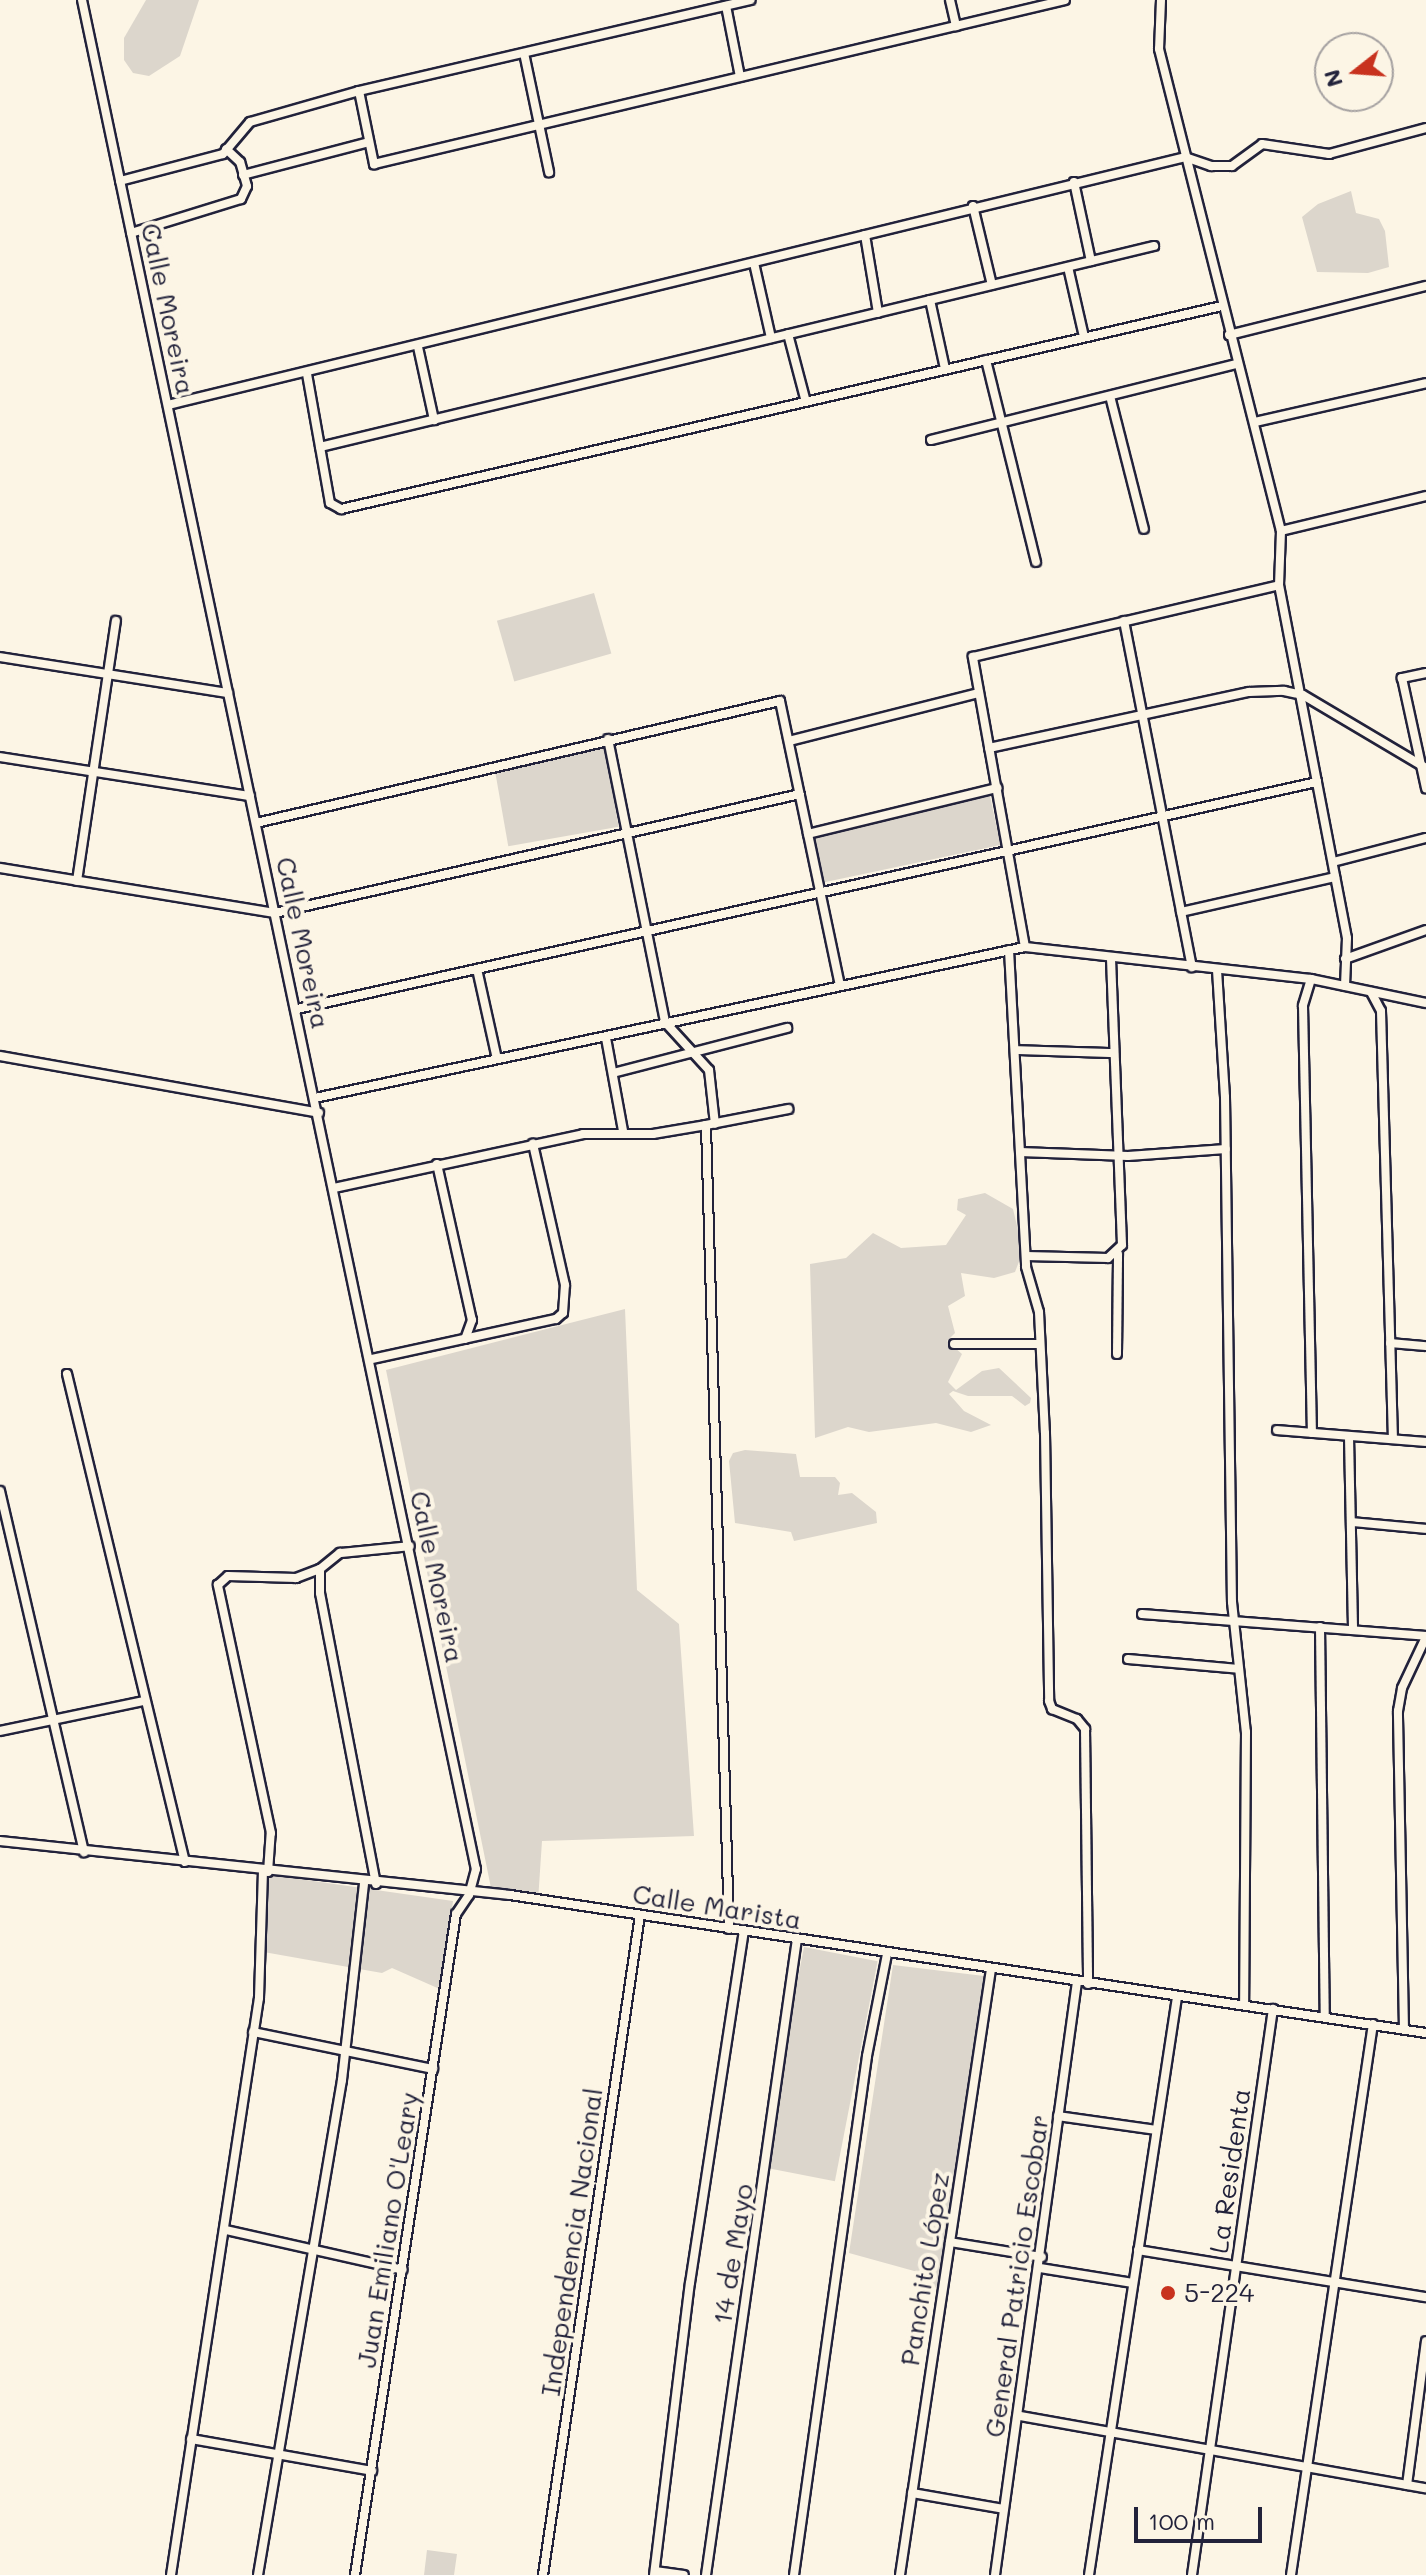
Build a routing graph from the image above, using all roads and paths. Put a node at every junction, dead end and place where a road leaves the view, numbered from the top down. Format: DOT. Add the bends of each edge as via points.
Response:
graph roads {
  1 [pos="82,0"];
  2 [pos="751,0"];
  3 [pos="950,0"];
  4 [pos="1065,0"];
  5 [pos="1161,0"];
  6 [pos="726,6"];
  7 [pos="956,26"];
  8 [pos="524,53"];
  9 [pos="740,77"];
  10 [pos="359,91"];
  11 [pos="540,123"];
  12 [pos="1426,128"];
  13 [pos="369,142"];
  14 [pos="226,149"];
  15 [pos="1185,157"];
  16 [pos="549,172"];
  17 [pos="243,175"];
  18 [pos="120,181"];
  19 [pos="1074,182"];
  20 [pos="973,206"];
  21 [pos="131,233"];
  22 [pos="865,235"];
  23 [pos="1154,246"];
  24 [pos="1091,261"];
  25 [pos="754,263"];
  26 [pos="1068,267"];
  27 [pos="992,285"];
  28 [pos="1426,286"];
  29 [pos="930,300"];
  30 [pos="1222,306"];
  31 [pos="878,313"];
  32 [pos="788,334"];
  33 [pos="1229,335"];
  34 [pos="1084,337"];
  35 [pos="771,338"];
  36 [pos="418,347"];
  37 [pos="986,360"];
  38 [pos="1236,364"];
  39 [pos="945,369"];
  40 [pos="307,374"];
  41 [pos="1426,383"];
  42 [pos="1110,396"];
  43 [pos="806,402"];
  44 [pos="168,405"];
  45 [pos="434,420"];
  46 [pos="1002,422"];
  47 [pos="1255,422"];
  48 [pos="931,440"];
  49 [pos="320,447"];
  50 [pos="1426,496"];
  51 [pos="1144,529"];
  52 [pos="1281,531"];
  53 [pos="1036,562"];
  54 [pos="1279,585"];
  55 [pos="116,621"];
  56 [pos="1124,621"];
  57 [pos="0,657"];
  58 [pos="1426,673"];
  59 [pos="108,674"];
  60 [pos="228,693"];
  61 [pos="979,693"];
  62 [pos="1303,695"];
  63 [pos="1142,715"];
  64 [pos="608,739"];
  65 [pos="789,741"];
  66 [pos="989,748"];
  67 [pos="0,757"];
  68 [pos="1424,769"];
  69 [pos="93,772"];
  70 [pos="1317,782"];
  71 [pos="997,788"];
  72 [pos="1426,788"];
  73 [pos="800,794"];
  74 [pos="250,796"];
  75 [pos="1162,817"];
  76 [pos="256,823"];
  77 [pos="625,831"];
  78 [pos="808,834"];
  79 [pos="1426,838"];
  80 [pos="1008,851"];
  81 [pos="1333,862"];
  82 [pos="0,868"];
  83 [pos="1335,877"];
  84 [pos="77,881"];
  85 [pos="820,893"];
  86 [pos="1181,912"];
  87 [pos="275,913"];
  88 [pos="1426,930"];
  89 [pos="646,932"];
  90 [pos="1025,947"];
  91 [pos="1009,950"];
  92 [pos="1111,957"];
  93 [pos="1345,959"];
  94 [pos="1192,967"];
  95 [pos="477,969"];
  96 [pos="1217,970"];
  97 [pos="1311,979"];
  98 [pos="840,986"];
  99 [pos="1345,986"];
  100 [pos="1371,992"];
  101 [pos="1426,1003"];
  102 [pos="297,1009"];
  103 [pos="665,1022"];
  104 [pos="787,1028"];
  105 [pos="606,1038"];
  106 [pos="1015,1050"];
  107 [pos="691,1053"];
  108 [pos="1113,1053"];
  109 [pos="0,1056"];
  110 [pos="497,1059"];
  111 [pos="613,1073"];
  112 [pos="315,1098"];
  113 [pos="788,1109"];
  114 [pos="319,1113"];
  115 [pos="711,1124"];
  116 [pos="623,1131"];
  117 [pos="533,1144"];
  118 [pos="1226,1149"];
  119 [pos="1020,1152"];
  120 [pos="1118,1156"];
  121 [pos="437,1164"];
  122 [pos="334,1188"];
  123 [pos="1118,1254"];
  124 [pos="1026,1256"];
  125 [pos="465,1339"];
  126 [pos="1390,1343"];
  127 [pos="954,1344"];
  128 [pos="1040,1344"];
  129 [pos="1426,1346"];
  130 [pos="1117,1354"];
  131 [pos="372,1359"];
  132 [pos="67,1374"];
  133 [pos="1277,1430"];
  134 [pos="1312,1433"];
  135 [pos="1349,1437"];
  136 [pos="1393,1438"];
  137 [pos="1426,1442"];
  138 [pos="0,1491"];
  139 [pos="1352,1522"];
  140 [pos="1426,1529"];
  141 [pos="410,1546"];
  142 [pos="320,1569"];
  143 [pos="1142,1614"];
  144 [pos="1234,1621"];
  145 [pos="1320,1627"];
  146 [pos="1353,1630"];
  147 [pos="1426,1637"];
  148 [pos="1128,1659"];
  149 [pos="1239,1669"];
  150 [pos="144,1701"];
  151 [pos="53,1719"];
  152 [pos="0,1731"];
  153 [pos="0,1841"];
  154 [pos="84,1852"];
  155 [pos="185,1862"];
  156 [pos="266,1872"];
  157 [pos="364,1883"];
  158 [pos="376,1884"];
  159 [pos="469,1895"];
  160 [pos="640,1915"];
  161 [pos="729,1929"];
  162 [pos="744,1931"];
  163 [pos="797,1939"];
  164 [pos="887,1954"];
  165 [pos="991,1969"];
  166 [pos="1077,1982"];
  167 [pos="1088,1984"];
  168 [pos="1177,1997"];
  169 [pos="1244,2005"];
  170 [pos="1273,2009"];
  171 [pos="1325,2015"];
  172 [pos="1373,2024"];
  173 [pos="1404,2029"];
  174 [pos="253,2032"];
  175 [pos="1426,2033"];
  176 [pos="345,2054"];
  177 [pos="433,2069"];
  178 [pos="1058,2116"];
  179 [pos="1156,2130"];
  180 [pos="226,2230"];
  181 [pos="950,2242"];
  182 [pos="312,2249"];
  183 [pos="1138,2250"];
  184 [pos="1042,2257"];
  185 [pos="1238,2265"];
  186 [pos="1040,2268"];
  187 [pos="403,2270"];
  188 [pos="1334,2281"];
  189 [pos="1133,2283"];
  190 [pos="1426,2297"];
  191 [pos="1426,2341"];
  192 [pos="1020,2416"];
  193 [pos="1112,2432"];
  194 [pos="191,2439"];
  195 [pos="1208,2449"];
  196 [pos="280,2457"];
  197 [pos="1308,2467"];
  198 [pos="372,2471"];
  199 [pos="1407,2485"];
  200 [pos="1426,2488"];
  201 [pos="912,2493"];
  202 [pos="1004,2509"];
  203 [pos="654,2573"];
  204 [pos="171,2575"];
  205 [pos="258,2575"];
  206 [pos="355,2575"];
  207 [pos="543,2575"];
  208 [pos="684,2575"];
  209 [pos="706,2575"];
  210 [pos="794,2575"];
  211 [pos="900,2575"];
  212 [pos="995,2575"];
  213 [pos="1089,2575"];
  214 [pos="1192,2575"];
  215 [pos="1291,2575"];
  1 -- 18 [label="street, Calle Moreira"];
  2 -- 6 [label="street"];
  3 -- 7 [label="street"];
  4 -- 7 [label="street"];
  5 -- 15 [label="street" via="1159,49"];
  6 -- 8 [label="street"];
  6 -- 9 [label="street"];
  7 -- 9 [label="street"];
  8 -- 10 [label="street"];
  8 -- 11 [label="street"];
  9 -- 11 [label="street"];
  10 -- 13 [label="street"];
  10 -- 14 [label="street" via="250,122"];
  11 -- 13 [label="street" via="374,164"];
  11 -- 16 [label="street"];
  12 -- 15 [label="street" via="1329,154 1262,144 1232,166"];
  13 -- 17 [label="street"];
  14 -- 17 [label="street"];
  14 -- 18 [label="street"];
  15 -- 19 [label="street"];
  15 -- 30 [label="street"];
  17 -- 21 [label="street" via="247,186 241,199"];
  18 -- 21 [label="street, Calle Moreira"];
  19 -- 20 [label="street"];
  19 -- 24 [label="street"];
  20 -- 22 [label="street"];
  20 -- 27 [label="street"];
  21 -- 44 [label="street, Calle Moreira"];
  22 -- 25 [label="street"];
  22 -- 31 [label="street"];
  23 -- 24 [label="street"];
  24 -- 26 [label="street"];
  25 -- 35 [label="street"];
  25 -- 36 [label="street"];
  26 -- 27 [label="street"];
  26 -- 34 [label="street"];
  27 -- 29 [label="street"];
  28 -- 33 [label="street"];
  29 -- 31 [label="street"];
  29 -- 39 [label="street"];
  30 -- 33 [label="street"];
  30 -- 34 [label="street"];
  31 -- 32 [label="street"];
  32 -- 35 [label="street"];
  32 -- 43 [label="street"];
  33 -- 38 [label="street"];
  34 -- 37 [label="street"];
  35 -- 45 [label="street"];
  36 -- 40 [label="street"];
  36 -- 45 [label="street"];
  37 -- 39 [label="street"];
  37 -- 46 [label="street"];
  38 -- 42 [label="street"];
  38 -- 47 [label="street"];
  39 -- 43 [label="street"];
  40 -- 44 [label="street"];
  40 -- 49 [label="street"];
  41 -- 47 [label="street"];
  42 -- 46 [label="street"];
  42 -- 51 [label="street"];
  43 -- 49 [label="street" via="341,509 330,503"];
  44 -- 60 [label="street, Calle Moreira"];
  45 -- 49 [label="street"];
  46 -- 48 [label="street"];
  46 -- 53 [label="street"];
  47 -- 52 [label="street"];
  50 -- 52 [label="street"];
  52 -- 54 [label="street"];
  54 -- 56 [label="street"];
  54 -- 62 [label="street"];
  55 -- 59 [label="street"];
  56 -- 61 [label="street" via="973,657"];
  56 -- 63 [label="street"];
  57 -- 59 [label="street"];
  58 -- 68 [label="street" via="1402,678"];
  59 -- 60 [label="street"];
  59 -- 69 [label="street"];
  60 -- 74 [label="street, Calle Moreira"];
  61 -- 65 [label="street"];
  61 -- 66 [label="street"];
  62 -- 63 [label="street" via="1249,692"];
  62 -- 68 [label="street"];
  62 -- 70 [label="street"];
  63 -- 66 [label="street"];
  63 -- 75 [label="street"];
  64 -- 65 [label="street" via="780,701"];
  64 -- 76 [label="street"];
  64 -- 77 [label="street"];
  65 -- 73 [label="street"];
  66 -- 71 [label="street"];
  67 -- 69 [label="street"];
  68 -- 72 [label="street"];
  69 -- 74 [label="street"];
  69 -- 84 [label="street"];
  70 -- 75 [label="street"];
  70 -- 81 [label="street"];
  71 -- 78 [label="street"];
  71 -- 80 [label="street"];
  73 -- 77 [label="street"];
  73 -- 78 [label="street"];
  74 -- 76 [label="street, Calle Moreira"];
  75 -- 80 [label="street"];
  75 -- 86 [label="street"];
  76 -- 87 [label="street, Calle Moreira"];
  77 -- 87 [label="street"];
  77 -- 89 [label="street"];
  78 -- 85 [label="street"];
  79 -- 81 [label="street"];
  80 -- 85 [label="street"];
  80 -- 90 [label="street"];
  81 -- 83 [label="street"];
  82 -- 84 [label="street"];
  83 -- 86 [label="street"];
  83 -- 93 [label="street" via="1347,938"];
  84 -- 87 [label="street"];
  85 -- 89 [label="street"];
  85 -- 98 [label="street"];
  86 -- 94 [label="street"];
  87 -- 102 [label="street, Calle Moreira"];
  88 -- 93 [label="street"];
  89 -- 95 [label="street"];
  89 -- 103 [label="street"];
  90 -- 91 [label="street"];
  90 -- 92 [label="street"];
  91 -- 98 [label="street"];
  91 -- 106 [label="street"];
  92 -- 94 [label="street"];
  92 -- 108 [label="street"];
  93 -- 99 [label="street"];
  94 -- 96 [label="street"];
  95 -- 102 [label="street"];
  95 -- 110 [label="street"];
  96 -- 97 [label="street"];
  96 -- 118 [label="street"];
  97 -- 99 [label="street"];
  97 -- 134 [label="street" via="1303,1006"];
  98 -- 103 [label="street"];
  99 -- 100 [label="street"];
  100 -- 101 [label="street"];
  100 -- 126 [label="street" via="1381,1011"];
  102 -- 112 [label="street, Calle Moreira"];
  103 -- 105 [label="street"];
  103 -- 107 [label="street"];
  104 -- 107 [label="street"];
  105 -- 110 [label="street"];
  105 -- 111 [label="street"];
  106 -- 108 [label="street"];
  106 -- 119 [label="street"];
  107 -- 111 [label="street"];
  107 -- 115 [label="street" via="709,1070"];
  108 -- 120 [label="street"];
  109 -- 114 [label="street"];
  110 -- 112 [label="street"];
  111 -- 116 [label="street"];
  112 -- 114 [label="street, Calle Moreira"];
  113 -- 115 [label="street"];
  114 -- 122 [label="street, Calle Moreira"];
  115 -- 116 [label="street" via="653,1134"];
  115 -- 161 [label="street"];
  116 -- 117 [label="street"];
  117 -- 121 [label="street"];
  117 -- 125 [label="street" via="565,1285 563,1313"];
  118 -- 120 [label="street"];
  118 -- 144 [label="street"];
  119 -- 120 [label="street"];
  119 -- 124 [label="street"];
  120 -- 123 [label="street"];
  121 -- 122 [label="street"];
  121 -- 125 [label="street" via="472,1320"];
  122 -- 131 [label="street, Calle Moreira"];
  123 -- 124 [label="street"];
  123 -- 130 [label="street"];
  124 -- 128 [label="street"];
  125 -- 131 [label="street"];
  126 -- 129 [label="street"];
  126 -- 136 [label="street"];
  127 -- 128 [label="street"];
  128 -- 167 [label="street" via="1049,1701 1052,1709 1077,1719 1085,1729"];
  131 -- 141 [label="street, Calle Moreira"];
  132 -- 150 [label="street"];
  133 -- 134 [label="street"];
  134 -- 135 [label="street"];
  135 -- 136 [label="street"];
  135 -- 139 [label="street"];
  136 -- 137 [label="street"];
  138 -- 151 [label="street"];
  139 -- 140 [label="street"];
  139 -- 146 [label="street"];
  141 -- 142 [label="street" via="340,1553"];
  141 -- 159 [label="street, Calle Moreira" via="469,1824 476,1869"];
  142 -- 156 [label="street" via="296,1578 228,1576 218,1585 271,1833"];
  142 -- 158 [label="street" via="320,1593"];
  143 -- 144 [label="street"];
  144 -- 145 [label="street"];
  144 -- 149 [label="street"];
  145 -- 146 [label="street"];
  145 -- 171 [label="street"];
  146 -- 147 [label="street"];
  147 -- 173 [label="street" via="1402,1688 1398,1711"];
  148 -- 149 [label="street"];
  149 -- 169 [label="street" via="1246,1732"];
  150 -- 151 [label="street"];
  150 -- 155 [label="street"];
  151 -- 152 [label="street"];
  151 -- 154 [label="street"];
  153 -- 154 [label="street, Calle Marista"];
  154 -- 155 [label="street, Calle Marista"];
  155 -- 156 [label="street, Calle Marista"];
  156 -- 157 [label="street, Calle Marista"];
  156 -- 174 [label="street"];
  157 -- 158 [label="street, Calle Marista"];
  157 -- 176 [label="street"];
  158 -- 159 [label="street, Calle Marista"];
  159 -- 160 [label="street, Calle Marista" via="510,1895"];
  159 -- 177 [label="street, Juan Emiliano O'Leary" via="456,1914"];
  160 -- 161 [label="street, Calle Marista"];
  160 -- 207 [label="street, Independencia Nacional"];
  161 -- 162 [label="street, Calle Marista"];
  162 -- 163 [label="street, Calle Marista"];
  162 -- 203 [label="street" via="690,2283"];
  163 -- 164 [label="street, Calle Marista"];
  163 -- 209 [label="street, 14 de Mayo"];
  164 -- 165 [label="street, Calle Marista"];
  164 -- 210 [label="street" via="867,2056"];
  165 -- 166 [label="street, Calle Marista"];
  165 -- 181 [label="street, Panchito López"];
  166 -- 167 [label="street, Calle Marista"];
  166 -- 178 [label="street, General Patricio Escobar"];
  167 -- 168 [label="street, Calle Marista"];
  168 -- 169 [label="street, Calle Marista"];
  168 -- 179 [label="street"];
  169 -- 170 [label="street, Calle Marista"];
  170 -- 171 [label="street, Calle Marista"];
  170 -- 185 [label="street, La Residenta"];
  171 -- 172 [label="street, Calle Marista"];
  172 -- 173 [label="street, Calle Marista"];
  172 -- 188 [label="street"];
  173 -- 175 [label="street, Calle Marista"];
  174 -- 176 [label="street"];
  174 -- 180 [label="street"];
  176 -- 177 [label="street"];
  176 -- 182 [label="street"];
  177 -- 187 [label="street, Juan Emiliano O'Leary"];
  178 -- 179 [label="street"];
  178 -- 184 [label="street, General Patricio Escobar"];
  179 -- 183 [label="street"];
  180 -- 182 [label="street"];
  180 -- 194 [label="street"];
  181 -- 184 [label="street"];
  181 -- 201 [label="street, Panchito López"];
  182 -- 187 [label="street"];
  182 -- 196 [label="street"];
  183 -- 185 [label="street"];
  183 -- 189 [label="street"];
  184 -- 186 [label="street, General Patricio Escobar"];
  185 -- 188 [label="street"];
  185 -- 195 [label="street, La Residenta"];
  186 -- 189 [label="street"];
  186 -- 192 [label="street, General Patricio Escobar"];
  187 -- 198 [label="street, Juan Emiliano O'Leary"];
  188 -- 190 [label="street"];
  188 -- 197 [label="street"];
  189 -- 193 [label="street"];
  191 -- 199 [label="street"];
  192 -- 193 [label="street"];
  192 -- 202 [label="street, General Patricio Escobar"];
  193 -- 195 [label="street"];
  193 -- 213 [label="street"];
  194 -- 196 [label="street"];
  194 -- 204 [label="street"];
  195 -- 197 [label="street"];
  195 -- 214 [label="street, La Residenta"];
  196 -- 198 [label="street"];
  196 -- 205 [label="street"];
  197 -- 199 [label="street"];
  197 -- 215 [label="street"];
  198 -- 206 [label="street, Juan Emiliano O'Leary"];
  199 -- 200 [label="street"];
  201 -- 202 [label="street"];
  201 -- 211 [label="street, Panchito López"];
  202 -- 212 [label="street, General Patricio Escobar"];
  203 -- 208 [label="street"];
}
